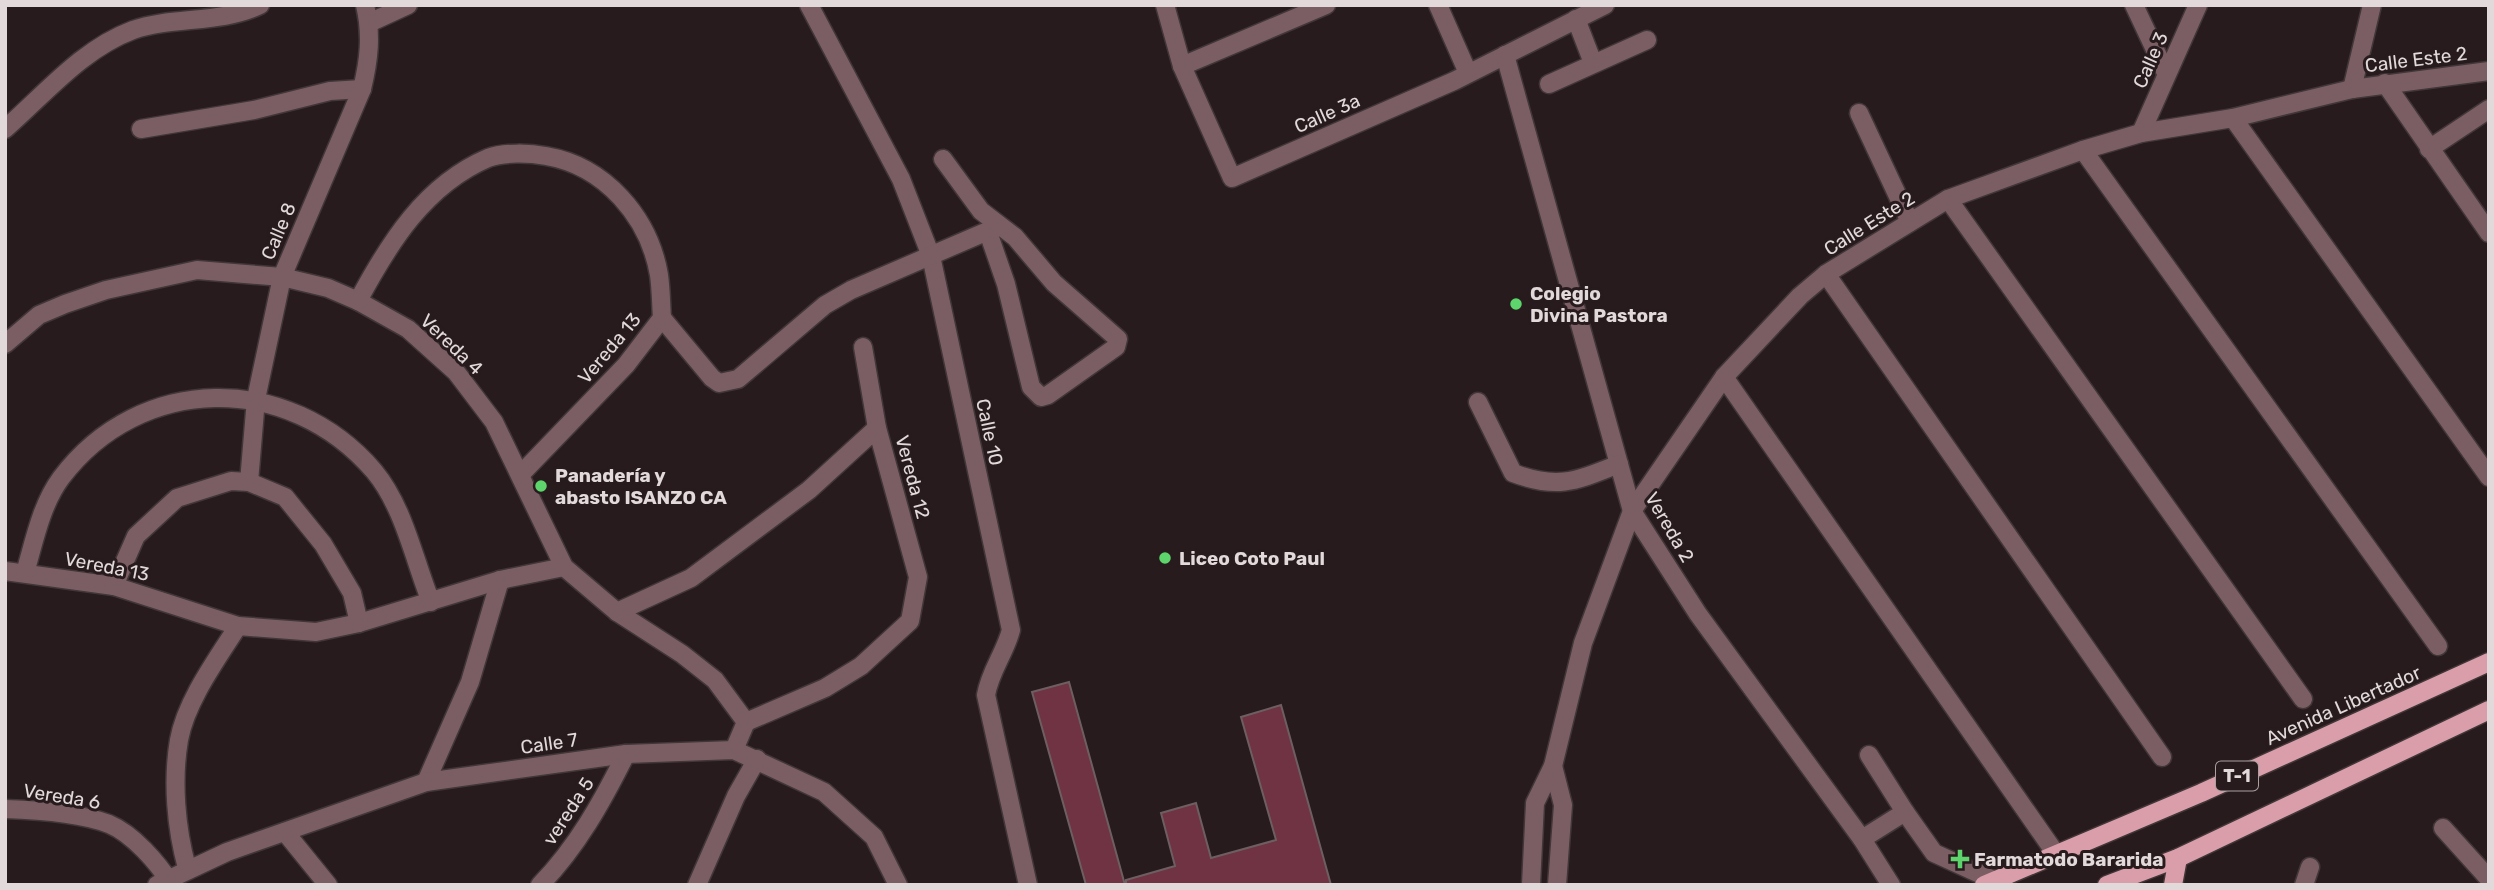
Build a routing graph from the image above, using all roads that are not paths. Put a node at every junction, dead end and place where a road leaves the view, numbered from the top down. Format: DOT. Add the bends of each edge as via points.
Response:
graph roads {
  1 [pos="260,5"];
  2 [pos="365,5"];
  3 [pos="408,5"];
  4 [pos="809,5"];
  5 [pos="1165,5"];
  6 [pos="1326,5"];
  7 [pos="1438,5"];
  8 [pos="1605,5"];
  9 [pos="2134,5"];
  10 [pos="2198,5"];
  11 [pos="2372,5"];
  12 [pos="1576,19"];
  13 [pos="369,23"];
  14 [pos="1647,40"];
  15 [pos="1505,55"];
  16 [pos="1593,63"];
  17 [pos="1182,66"];
  18 [pos="2488,70"];
  19 [pos="2166,73"];
  20 [pos="1468,74"];
  21 [pos="2385,83"];
  22 [pos="1549,84"];
  23 [pos="362,89"];
  24 [pos="2352,89"];
  25 [pos="2489,109"];
  26 [pos="1859,113"];
  27 [pos="2234,118"];
  28 [pos="5,129"];
  29 [pos="141,129"];
  30 [pos="2141,133"];
  31 [pos="2429,149"];
  32 [pos="2083,150"];
  33 [pos="943,159"];
  34 [pos="1948,199"];
  35 [pos="1910,222"];
  36 [pos="994,229"];
  37 [pos="2489,233"];
  38 [pos="931,256"];
  39 [pos="1826,274"];
  40 [pos="282,277"];
  41 [pos="358,301"];
  42 [pos="662,318"];
  43 [pos="5,344"];
  44 [pos="863,347"];
  45 [pos="1724,377"];
  46 [pos="256,399"];
  47 [pos="1478,402"];
  48 [pos="877,428"];
  49 [pos="1619,464"];
  50 [pos="521,474"];
  51 [pos="2489,477"];
  52 [pos="249,482"];
  53 [pos="1632,511"];
  54 [pos="564,567"];
  55 [pos="5,571"];
  56 [pos="25,573"];
  57 [pos="500,580"];
  58 [pos="114,586"];
  59 [pos="431,603"];
  60 [pos="617,612"];
  61 [pos="359,623"];
  62 [pos="238,626"];
  63 [pos="2438,646"];
  64 [pos="2489,662"];
  65 [pos="2303,699"];
  66 [pos="2489,710"];
  67 [pos="746,722"];
  68 [pos="734,750"];
  69 [pos="625,754"];
  70 [pos="1869,755"];
  71 [pos="2162,757"];
  72 [pos="757,759"];
  73 [pos="1553,766"];
  74 [pos="426,782"];
  75 [pos="5,809"];
  76 [pos="1905,812"];
  77 [pos="2443,828"];
  78 [pos="285,832"];
  79 [pos="1862,839"];
  80 [pos="2056,855"];
  81 [pos="2178,858"];
  82 [pos="2310,867"];
  83 [pos="187,868"];
  84 [pos="2489,878"];
  85 [pos="165,882"];
  86 [pos="1994,883"];
  87 [pos="328,885"];
  88 [pos="540,885"];
  89 [pos="697,885"];
  90 [pos="898,885"];
  91 [pos="1028,885"];
  92 [pos="1531,885"];
  93 [pos="1557,885"];
  94 [pos="1891,885"];
  95 [pos="2107,885"];
  96 [pos="2173,885"];
  97 [pos="2304,885"];
  1 -- 28 [label="street" via="134,30 110,41 86,55"];
  2 -- 13 [label="street, Calle 8"];
  3 -- 13 [label="street"];
  4 -- 38 [label="street, Calle 10" via="901,179"];
  5 -- 17 [label="street, Calle 3a"];
  6 -- 17 [label="street"];
  7 -- 20 [label="street"];
  8 -- 12 [label="street, Calle 3a"];
  9 -- 19 [label="street"];
  10 -- 19 [label="street, Calle 3"];
  11 -- 24 [label="street"];
  12 -- 15 [label="street, Calle 3a"];
  12 -- 16 [label="street"];
  13 -- 23 [label="street, Calle 8" via="369,59"];
  14 -- 16 [label="street"];
  15 -- 20 [label="street, Calle 3a"];
  15 -- 49 [label="street, Vereda 2"];
  16 -- 22 [label="street"];
  17 -- 20 [label="street, Calle 3a" via="1232,178"];
  18 -- 21 [label="street, Calle Este 2"];
  19 -- 30 [label="street, Calle 3"];
  21 -- 24 [label="street, Calle Este 2"];
  21 -- 31 [label="street"];
  23 -- 29 [label="street" via="330,91 254,110"];
  23 -- 40 [label="street, Calle 8"];
  24 -- 27 [label="street, Calle Este 2"];
  25 -- 31 [label="street"];
  26 -- 35 [label="street"];
  27 -- 30 [label="street, Calle Este 2"];
  27 -- 51 [label="street"];
  30 -- 32 [label="street, Calle Este 2"];
  31 -- 37 [label="street"];
  32 -- 34 [label="street, Calle Este 2"];
  32 -- 63 [label="street"];
  33 -- 36 [label="street"];
  34 -- 35 [label="street, Calle Este 2"];
  34 -- 65 [label="street"];
  35 -- 39 [label="street, Calle Este 2"];
  36 -- 36 [label="street" via="1015,237 1073,302 1118,339 1116,347 1048,395 1036,394 1028,377"];
  36 -- 38 [label="street"];
  38 -- 42 [label="street" via="825,305 738,379 727,383 712,378"];
  38 -- 91 [label="street, Calle 10" via="1011,630 989,677 986,695"];
  39 -- 45 [label="street, Calle Este 2"];
  39 -- 71 [label="street"];
  40 -- 41 [label="street, Vereda 4"];
  40 -- 43 [label="street, Vereda 4" via="197,270 106,290 39,314"];
  40 -- 46 [label="street, Calle 8"];
  41 -- 42 [label="street, Vereda 13" via="383,254 414,212 453,179 490,157 531,153 571,160 608,183 641,223 659,274"];
  41 -- 50 [label="street, Vereda 4" via="408,329 456,372 494,422"];
  42 -- 50 [label="street, Vereda 13" via="626,365"];
  44 -- 48 [label="street"];
  45 -- 53 [label="street, Calle Este 2"];
  45 -- 80 [label="street"];
  46 -- 52 [label="street, Calle 8"];
  46 -- 56 [label="street" via="207,398 166,404 122,424 84,451 53,493"];
  46 -- 59 [label="street" via="322,425 375,473 394,501"];
  47 -- 49 [label="street" via="1513,473 1538,483 1563,483"];
  48 -- 60 [label="street, Vereda 12" via="809,490 691,578"];
  48 -- 67 [label="street, Vereda 12" via="918,577 910,621 861,666 825,688"];
  49 -- 53 [label="street, Vereda 2"];
  50 -- 54 [label="street, Vereda 4"];
  52 -- 58 [label="street" via="231,481 177,498 136,536"];
  52 -- 61 [label="street" via="285,497 323,544 352,593"];
  53 -- 73 [label="street, Calle Este 2" via="1583,643"];
  53 -- 79 [label="street, Vereda 2" via="1698,614"];
  54 -- 57 [label="street, Vereda 13"];
  54 -- 60 [label="street, Vereda 4"];
  55 -- 56 [label="street, Vereda 13"];
  56 -- 58 [label="street, Vereda 13"];
  57 -- 59 [label="street, Vereda 13"];
  57 -- 74 [label="street" via="470,682"];
  58 -- 62 [label="street, Vereda 13"];
  59 -- 61 [label="street, Vereda 13"];
  60 -- 67 [label="street, Vereda 4" via="715,680"];
  61 -- 62 [label="street, Vereda 13" via="316,632"];
  62 -- 83 [label="street" via="204,678 180,738 179,838"];
  64 -- 80 [label="main road, Avenida Libertador / T-1"];
  66 -- 81 [label="main road, T-1"];
  67 -- 68 [label="street"];
  68 -- 69 [label="street, Calle 7"];
  68 -- 72 [label="street, Calle 7"];
  69 -- 74 [label="street, Calle 7"];
  69 -- 88 [label="street, vereda 5" via="595,815"];
  70 -- 76 [label="street"];
  72 -- 89 [label="street"];
  72 -- 90 [label="street, Calle 7" via="824,792 874,837"];
  73 -- 92 [label="street, Calle Este 2" via="1535,803"];
  73 -- 93 [label="street, Calle Este 2" via="1563,806"];
  74 -- 78 [label="street, Calle 7"];
  75 -- 85 [label="street, Vereda 6" via="39,810 110,824 141,848"];
  76 -- 79 [label="street"];
  76 -- 86 [label="street" via="1934,853"];
  77 -- 84 [label="street"];
  78 -- 83 [label="street, Calle 7"];
  78 -- 87 [label="street"];
  79 -- 94 [label="street, Vereda 2"];
  80 -- 86 [label="main road, Avenida Libertador / T-1"];
  81 -- 95 [label="main road, T-1"];
  81 -- 96 [label="main road"];
  82 -- 97 [label="street"];
  83 -- 85 [label="street, Calle 7"];
}
